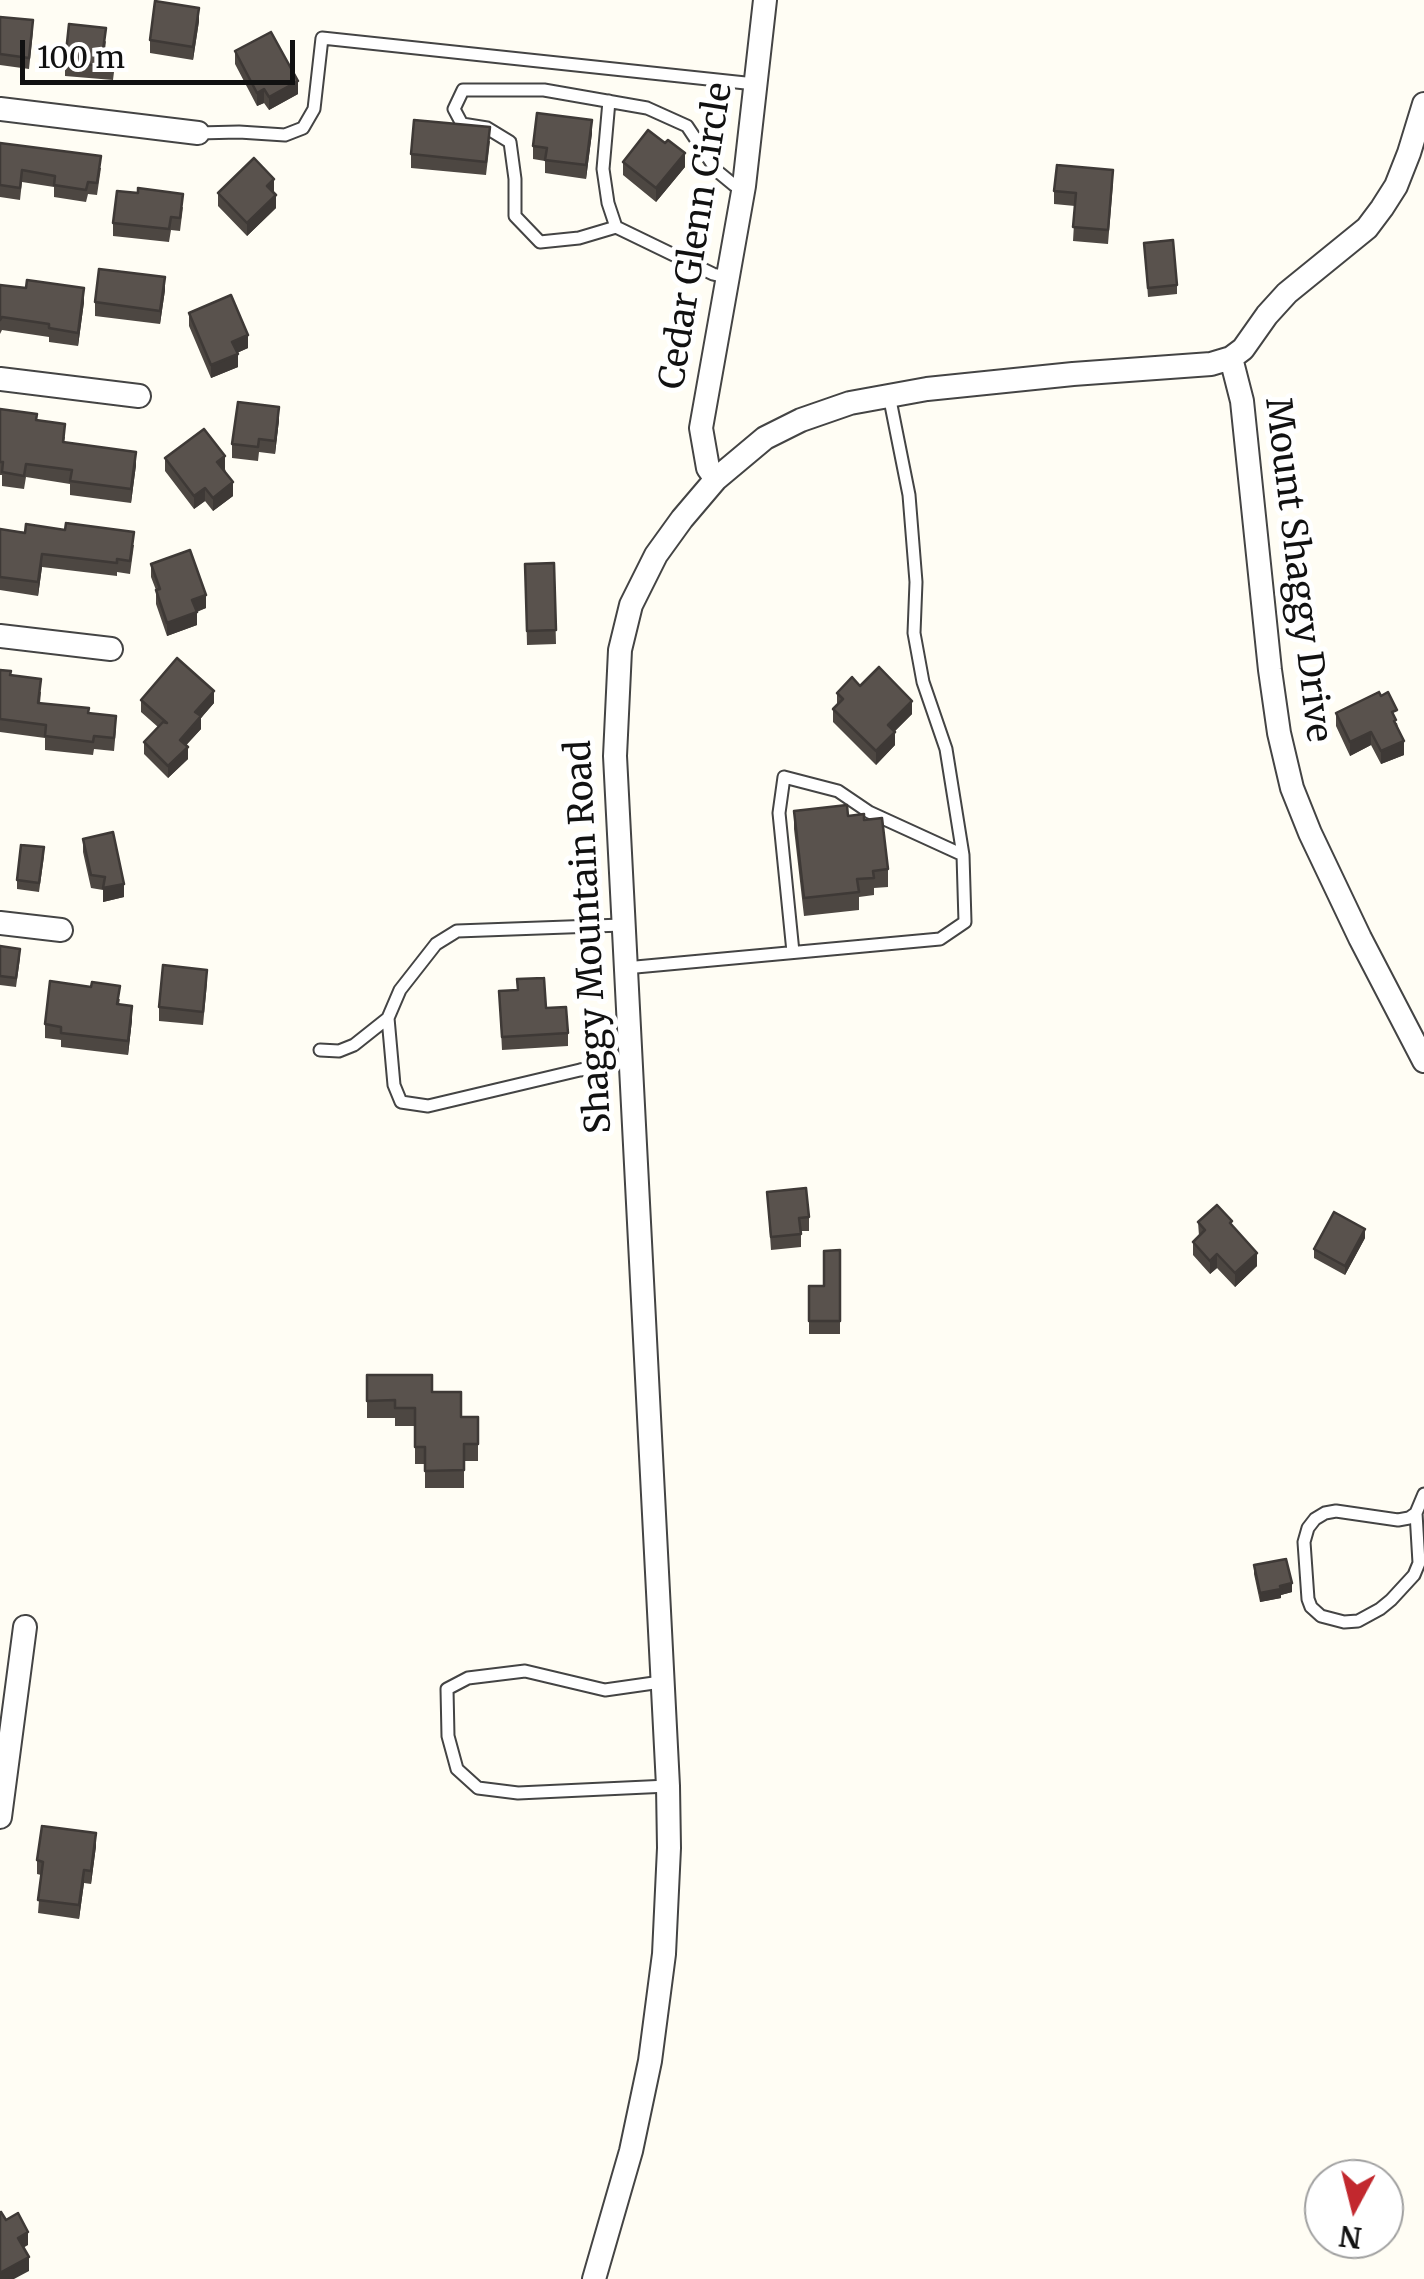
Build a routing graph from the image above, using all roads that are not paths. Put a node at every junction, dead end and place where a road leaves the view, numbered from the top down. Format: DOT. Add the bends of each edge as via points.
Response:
graph roads {
  1 [pos="766,0"];
  2 [pos="757,84"];
  3 [pos="609,101"];
  4 [pos="1424,104"];
  5 [pos="0,109"];
  6 [pos="198,133"];
  7 [pos="744,186"];
  8 [pos="616,226"];
  9 [pos="729,278"];
  10 [pos="1231,358"];
  11 [pos="0,379"];
  12 [pos="889,395"];
  13 [pos="139,396"];
  14 [pos="716,479"];
  15 [pos="0,636"];
  16 [pos="111,649"];
  17 [pos="964,855"];
  18 [pos="0,923"];
  19 [pos="622,925"];
  20 [pos="61,930"];
  21 [pos="793,952"];
  22 [pos="624,968"];
  23 [pos="388,1018"];
  24 [pos="320,1050"];
  25 [pos="1424,1060"];
  26 [pos="630,1062"];
  27 [pos="1424,1494"];
  28 [pos="1416,1513"];
  29 [pos="25,1628"];
  30 [pos="662,1682"];
  31 [pos="6,1724"];
  32 [pos="668,1786"];
  33 [pos="0,1817"];
  34 [pos="594,2279"];
  1 -- 2 [label="street, Cedar Glenn Circle"];
  2 -- 6 [label="lane" via="322,38 314,108 303,128 284,135"];
  2 -- 7 [label="street, Cedar Glenn Circle"];
  3 -- 7 [label="lane" via="648,108 687,126 718,171"];
  3 -- 8 [label="lane" via="603,169"];
  3 -- 8 [label="lane" via="544,90 462,90 454,109 462,124 487,128 510,142 515,216 540,242"];
  4 -- 10 [label="street" via="1396,186 1367,228 1287,293"];
  5 -- 6 [label="street"];
  7 -- 9 [label="street, Cedar Glenn Circle"];
  8 -- 9 [label="lane"];
  9 -- 14 [label="street, Cedar Glenn Circle" via="701,428"];
  10 -- 12 [label="street, Shaggy Mountain Road"];
  10 -- 25 [label="street, Mount Shaggy Drive" via="1242,401 1270,670 1292,788"];
  11 -- 13 [label="street"];
  12 -- 14 [label="street, Shaggy Mountain Road" via="783,429"];
  12 -- 17 [label="lane" via="909,495 914,633 946,749"];
  14 -- 19 [label="street, Shaggy Mountain Road" via="656,556 631,604 620,650 615,756"];
  15 -- 16 [label="street"];
  17 -- 21 [label="lane" via="965,922 940,938"];
  17 -- 21 [label="lane" via="838,791 784,777 778,813"];
  18 -- 20 [label="street"];
  19 -- 22 [label="street, Shaggy Mountain Road"];
  19 -- 23 [label="lane" via="457,931 436,944 400,990"];
  21 -- 22 [label="lane"];
  22 -- 26 [label="street, Shaggy Mountain Road"];
  23 -- 24 [label="lane" via="354,1046"];
  23 -- 26 [label="lane" via="401,1102 428,1106"];
  26 -- 30 [label="street, Shaggy Mountain Road"];
  27 -- 28 [label="lane"];
  28 -- 28 [label="lane" via="1398,1520 1336,1510 1315,1519 1304,1542 1311,1608 1321,1616 1358,1621 1390,1600 1419,1564"];
  29 -- 31 [label="street"];
  30 -- 32 [label="street, Shaggy Mountain Road"];
  30 -- 32 [label="lane" via="606,1690 525,1672 468,1678 447,1690 448,1736 457,1768 478,1788 518,1793"];
  31 -- 33 [label="street"];
  32 -- 34 [label="street, Shaggy Mountain Road" via="664,1954 650,2061"];
}
